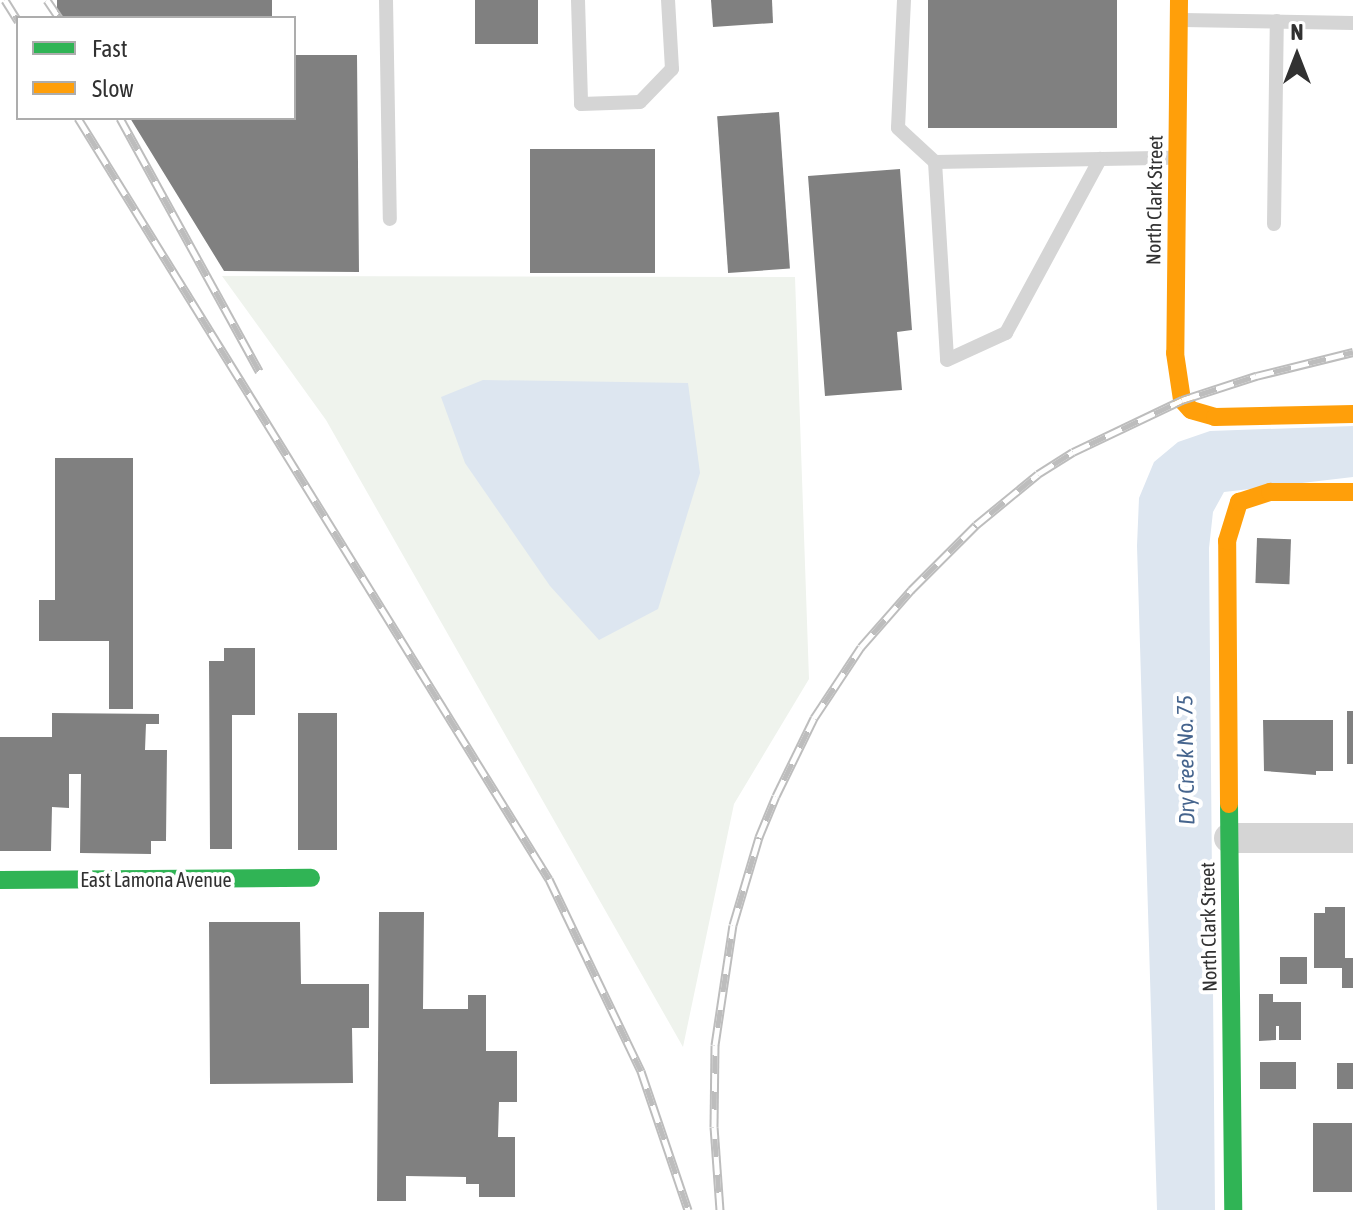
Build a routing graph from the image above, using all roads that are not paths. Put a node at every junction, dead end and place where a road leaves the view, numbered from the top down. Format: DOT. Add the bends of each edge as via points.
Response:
graph roads {
  1 [pos="386,0"];
  2 [pos="578,0"];
  3 [pos="668,0"];
  4 [pos="904,0"];
  5 [pos="1179,0"];
  6 [pos="1178,20"];
  7 [pos="1277,21"];
  8 [pos="1353,23"];
  9 [pos="1177,157"];
  10 [pos="1100,159"];
  11 [pos="935,162"];
  12 [pos="390,219"];
  13 [pos="1274,224"];
  14 [pos="1353,414"];
  15 [pos="1353,492"];
  16 [pos="1229,838"];
  17 [pos="1353,838"];
  18 [pos="311,878"];
  19 [pos="0,880"];
  20 [pos="1233,1210"];
  1 -- 12 [label="lane"];
  2 -- 3 [label="lane" via="581,104 640,102 672,69"];
  4 -- 11 [label="lane" via="898,128"];
  5 -- 6 [label="street, North Clark Street"];
  6 -- 7 [label="lane"];
  6 -- 9 [label="street, North Clark Street"];
  7 -- 8 [label="lane"];
  7 -- 13 [label="lane"];
  9 -- 10 [label="lane"];
  9 -- 14 [label="street, North Clark Street" via="1175,353 1182,400 1191,410 1215,417"];
  10 -- 11 [label="lane"];
  10 -- 11 [label="lane" via="1006,333 947,360"];
  15 -- 16 [label="street, North Clark Street" via="1270,492 1239,502 1227,541"];
  16 -- 17 [label="street"];
  16 -- 20 [label="street, North Clark Street"];
  18 -- 19 [label="street, East Lamona Avenue"];
}
